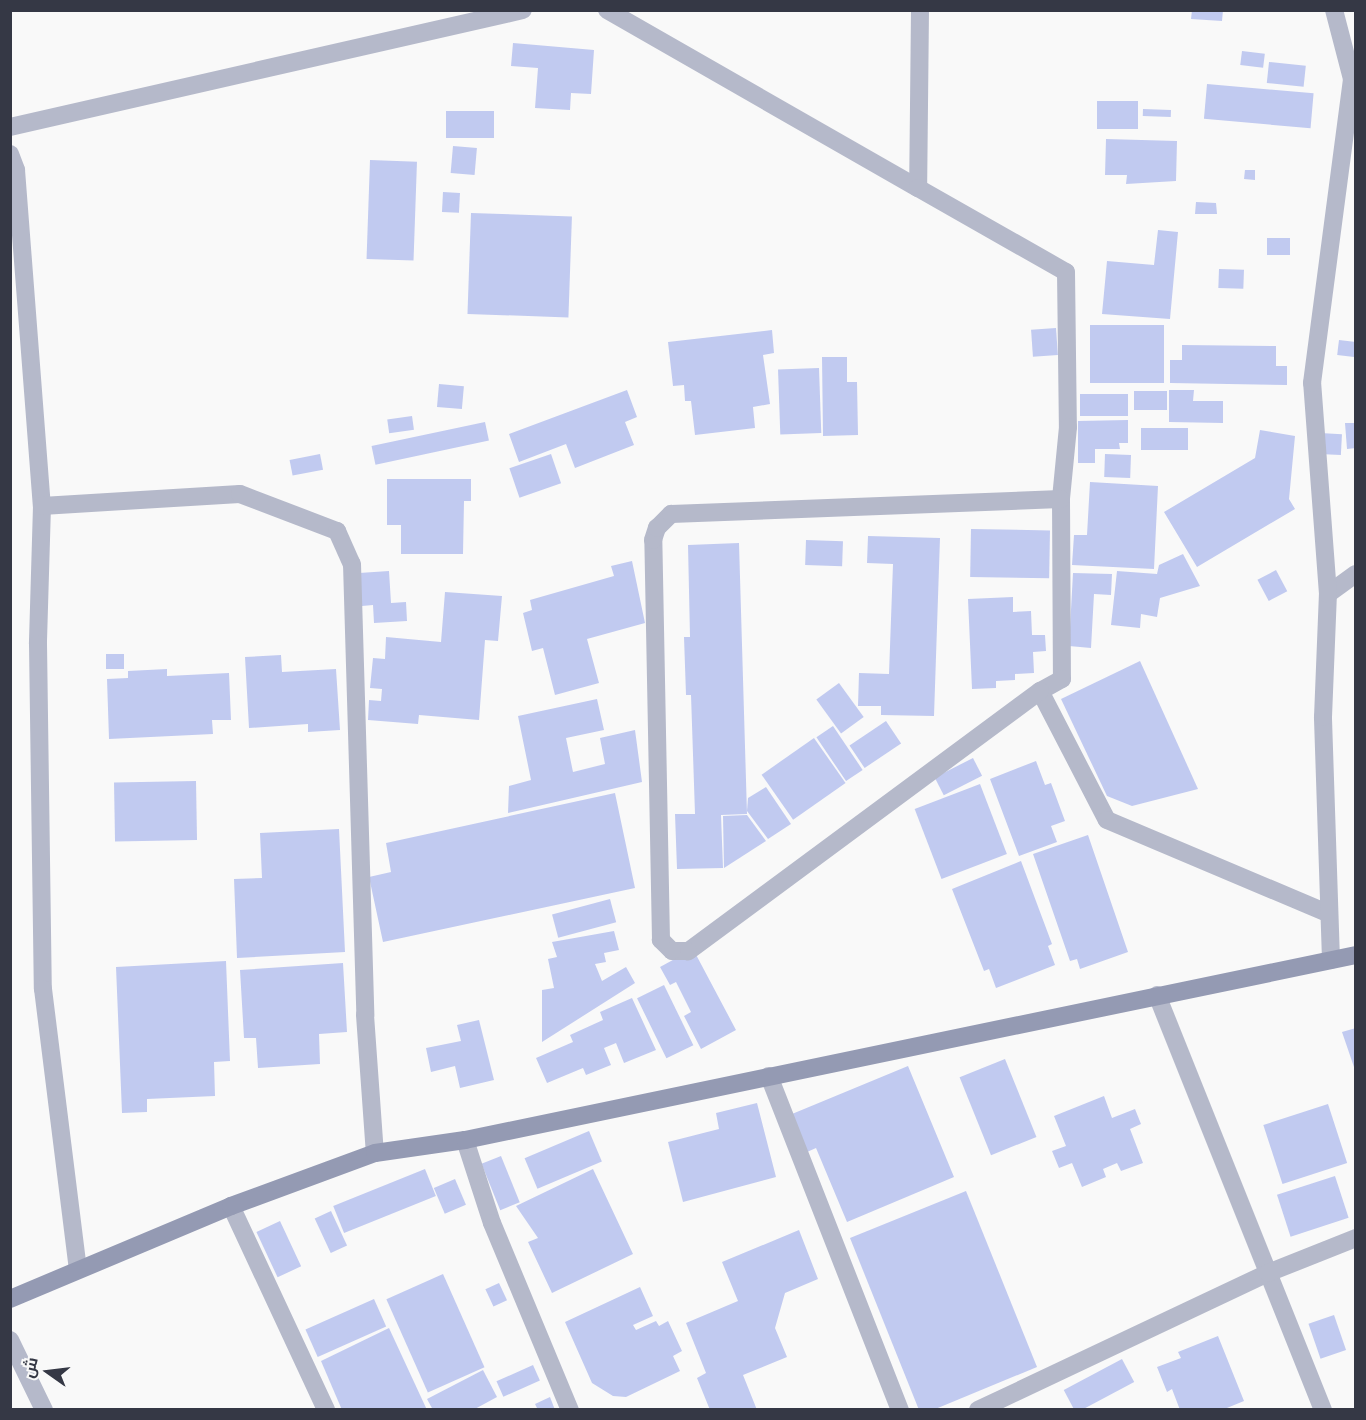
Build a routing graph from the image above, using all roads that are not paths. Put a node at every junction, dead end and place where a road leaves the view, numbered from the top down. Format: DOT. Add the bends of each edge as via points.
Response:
graph roads {
  1 [pos="523,10"];
  2 [pos="607,10"];
  3 [pos="920,10"];
  4 [pos="1334,10"];
  5 [pos="1354,78"];
  6 [pos="10,127"];
  7 [pos="10,154"];
  8 [pos="918,188"];
  9 [pos="1061,499"];
  10 [pos="42,506"];
  11 [pos="1356,574"];
  12 [pos="1328,594"];
  13 [pos="1040,691"];
  14 [pos="1329,914"];
  15 [pos="1356,955"];
  16 [pos="1330,960"];
  17 [pos="1157,996"];
  18 [pos="769,1076"];
  19 [pos="465,1140"];
  20 [pos="375,1153"];
  21 [pos="231,1206"];
  22 [pos="1356,1239"];
  23 [pos="78,1269"];
  24 [pos="1268,1273"];
  25 [pos="10,1299"];
  26 [pos="10,1340"];
  27 [pos="44,1410"];
  28 [pos="326,1410"];
  29 [pos="570,1410"];
  30 [pos="900,1410"];
  31 [pos="978,1410"];
  32 [pos="1323,1410"];
  1 -- 6 [label="street"];
  2 -- 8 [label="street"];
  3 -- 8 [label="street"];
  4 -- 5 [label="street"];
  5 -- 12 [label="street" via="1312,383"];
  7 -- 10 [label="street" via="16,170"];
  8 -- 9 [label="street" via="1066,272 1068,427"];
  9 -- 13 [label="street" via="1062,679"];
  9 -- 13 [label="street" via="671,514 657,528 653,540 661,940 672,951 688,951"];
  10 -- 20 [label="street" via="240,494 337,531 352,564 365,1015"];
  10 -- 23 [label="street" via="38,644 43,989"];
  11 -- 12 [label="street"];
  12 -- 14 [label="street" via="1323,717"];
  13 -- 14 [label="street" via="1107,820"];
  14 -- 16 [label="street"];
  15 -- 16 [label="street"];
  16 -- 17 [label="street"];
  17 -- 18 [label="street"];
  17 -- 24 [label="street"];
  18 -- 19 [label="street"];
  18 -- 30 [label="street"];
  19 -- 20 [label="street"];
  19 -- 29 [label="street" via="492,1223"];
  20 -- 21 [label="street"];
  21 -- 23 [label="street"];
  21 -- 28 [label="street"];
  22 -- 24 [label="street"];
  23 -- 25 [label="street"];
  24 -- 31 [label="street"];
  24 -- 32 [label="street"];
  26 -- 27 [label="street"];
}
